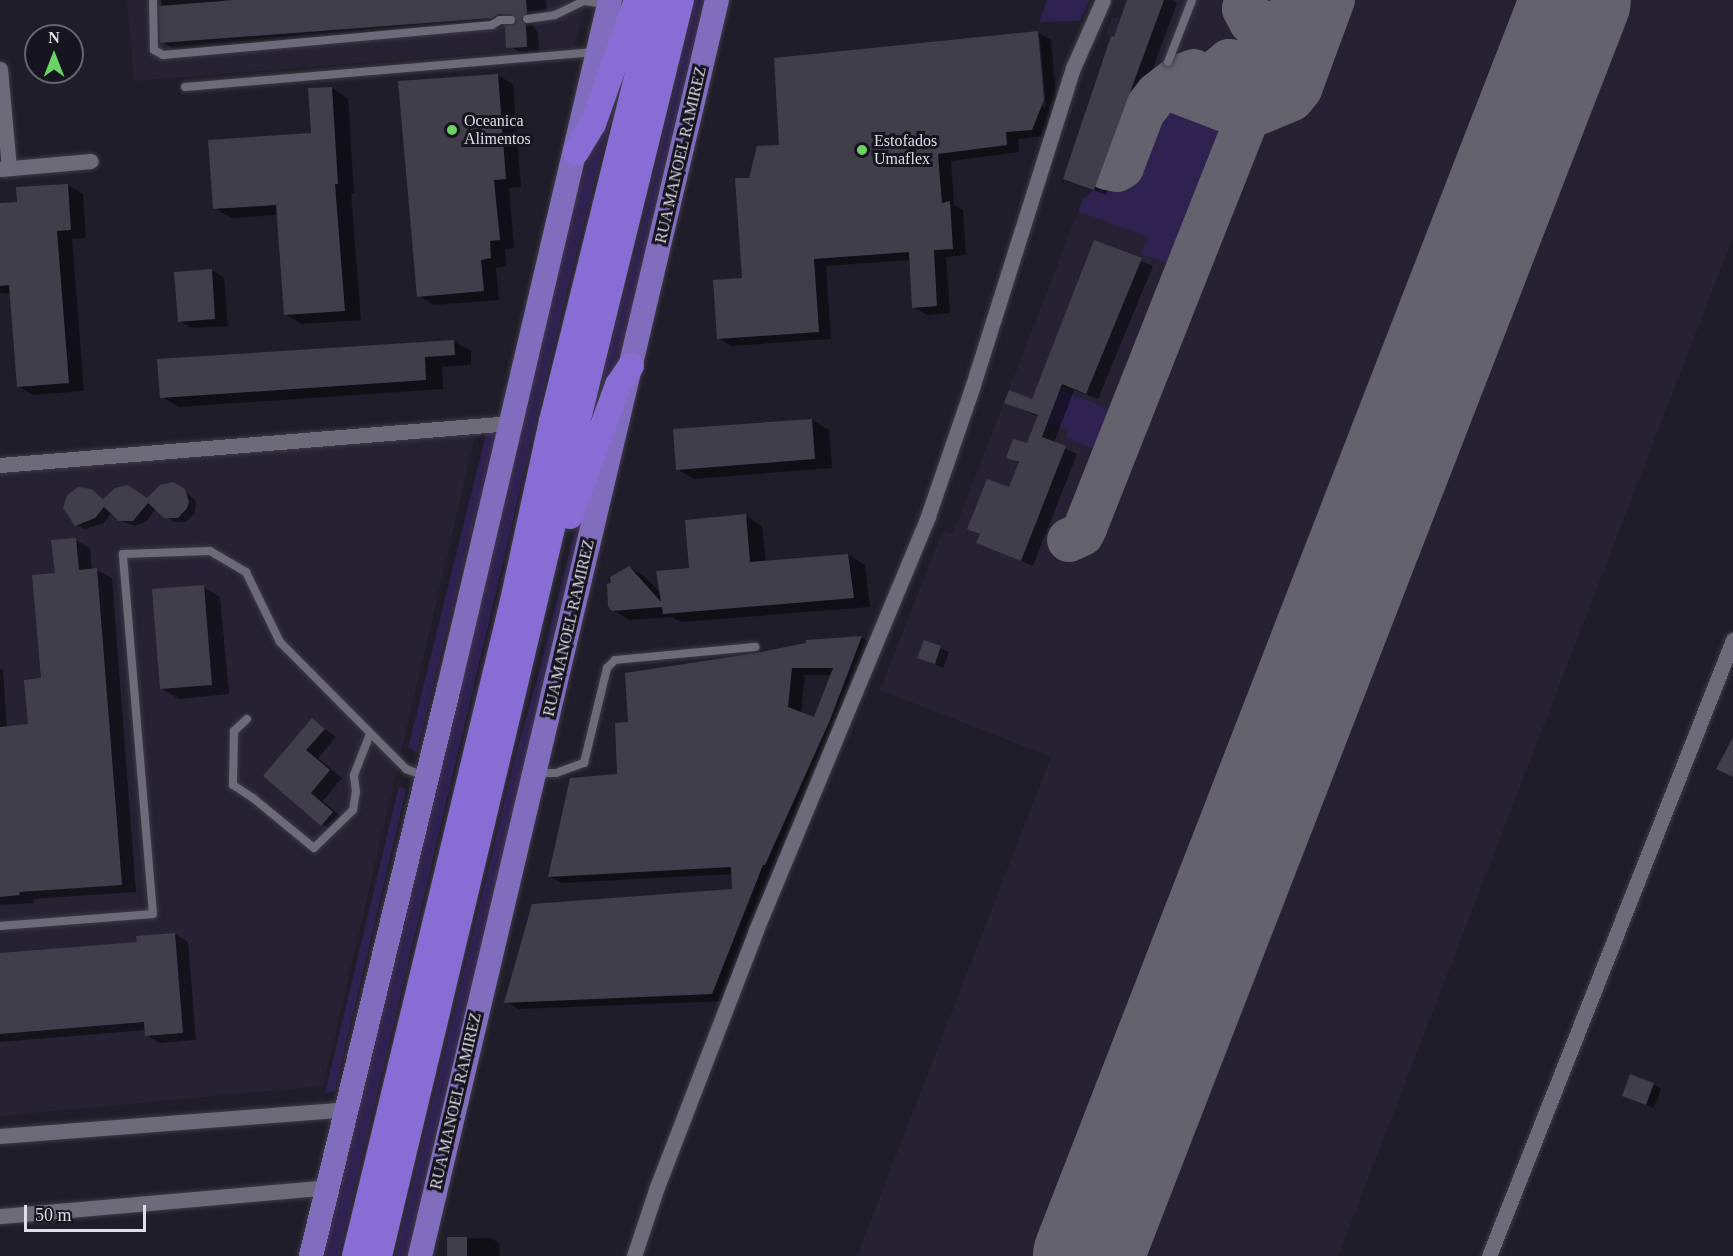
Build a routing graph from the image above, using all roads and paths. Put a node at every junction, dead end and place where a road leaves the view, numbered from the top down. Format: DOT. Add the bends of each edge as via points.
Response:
graph roads {
  1 [pos="153,0"];
  2 [pos="637,0"];
  3 [pos="656,0"];
  4 [pos="681,0"];
  5 [pos="717,0"];
  6 [pos="1103,0"];
  7 [pos="1192,0"];
  8 [pos="610,2"];
  9 [pos="527,19"];
  10 [pos="511,20"];
  11 [pos="597,52"];
  12 [pos="1168,62"];
  13 [pos="0,69"];
  14 [pos="185,87"];
  15 [pos="576,152"];
  16 [pos="91,161"];
  17 [pos="5,169"];
  18 [pos="632,366"];
  19 [pos="511,423"];
  20 [pos="0,465"];
  21 [pos="1733,640"];
  22 [pos="756,647"];
  23 [pos="248,719"];
  24 [pos="370,734"];
  25 [pos="503,740"];
  26 [pos="535,773"];
  27 [pos="427,777"];
  28 [pos="0,926"];
  29 [pos="349,1109"];
  30 [pos="0,1136"];
  31 [pos="329,1187"];
  32 [pos="0,1216"];
  33 [pos="311,1256"];
  34 [pos="355,1256"];
  35 [pos="379,1256"];
  36 [pos="420,1256"];
  37 [pos="634,1256"];
  38 [pos="1489,1256"];
  1 -- 10 [label="lane" via="154,50 163,55 492,25"];
  2 -- 15 [label="highway" via="593,124"];
  3 -- 34 [label="highway" via="552,421 513,601"];
  4 -- 25 [label="highway"];
  5 -- 18 [label="main road, RUA MANOEL RAMIREZ"];
  6 -- 37 [label="street" via="1073,68 928,516 756,930"];
  7 -- 12 [label="lane"];
  8 -- 9 [label="lane" via="584,1 555,15"];
  8 -- 11 [label="main road"];
  11 -- 14 [label="lane"];
  11 -- 15 [label="main road"];
  13 -- 17 [label="street"];
  15 -- 19 [label="main road"];
  16 -- 17 [label="street"];
  18 -- 25 [label="highway" via="618,385 581,483 535,666"];
  18 -- 26 [label="main road, RUA MANOEL RAMIREZ"];
  19 -- 20 [label="street"];
  19 -- 27 [label="main road"];
  21 -- 38 [label="street"];
  22 -- 26 [label="lane" via="615,660 607,668 584,763 556,773"];
  23 -- 24 [label="lane" via="234,731 233,785 314,848 354,810 354,775"];
  24 -- 27 [label="lane" via="406,769"];
  24 -- 28 [label="lane" via="279,642 246,572 210,551 123,554 153,914"];
  25 -- 35 [label="highway"];
  26 -- 36 [label="main road, RUA MANOEL RAMIREZ"];
  27 -- 29 [label="main road"];
  29 -- 30 [label="street"];
  29 -- 31 [label="main road"];
  31 -- 32 [label="street"];
  31 -- 33 [label="main road"];
}
